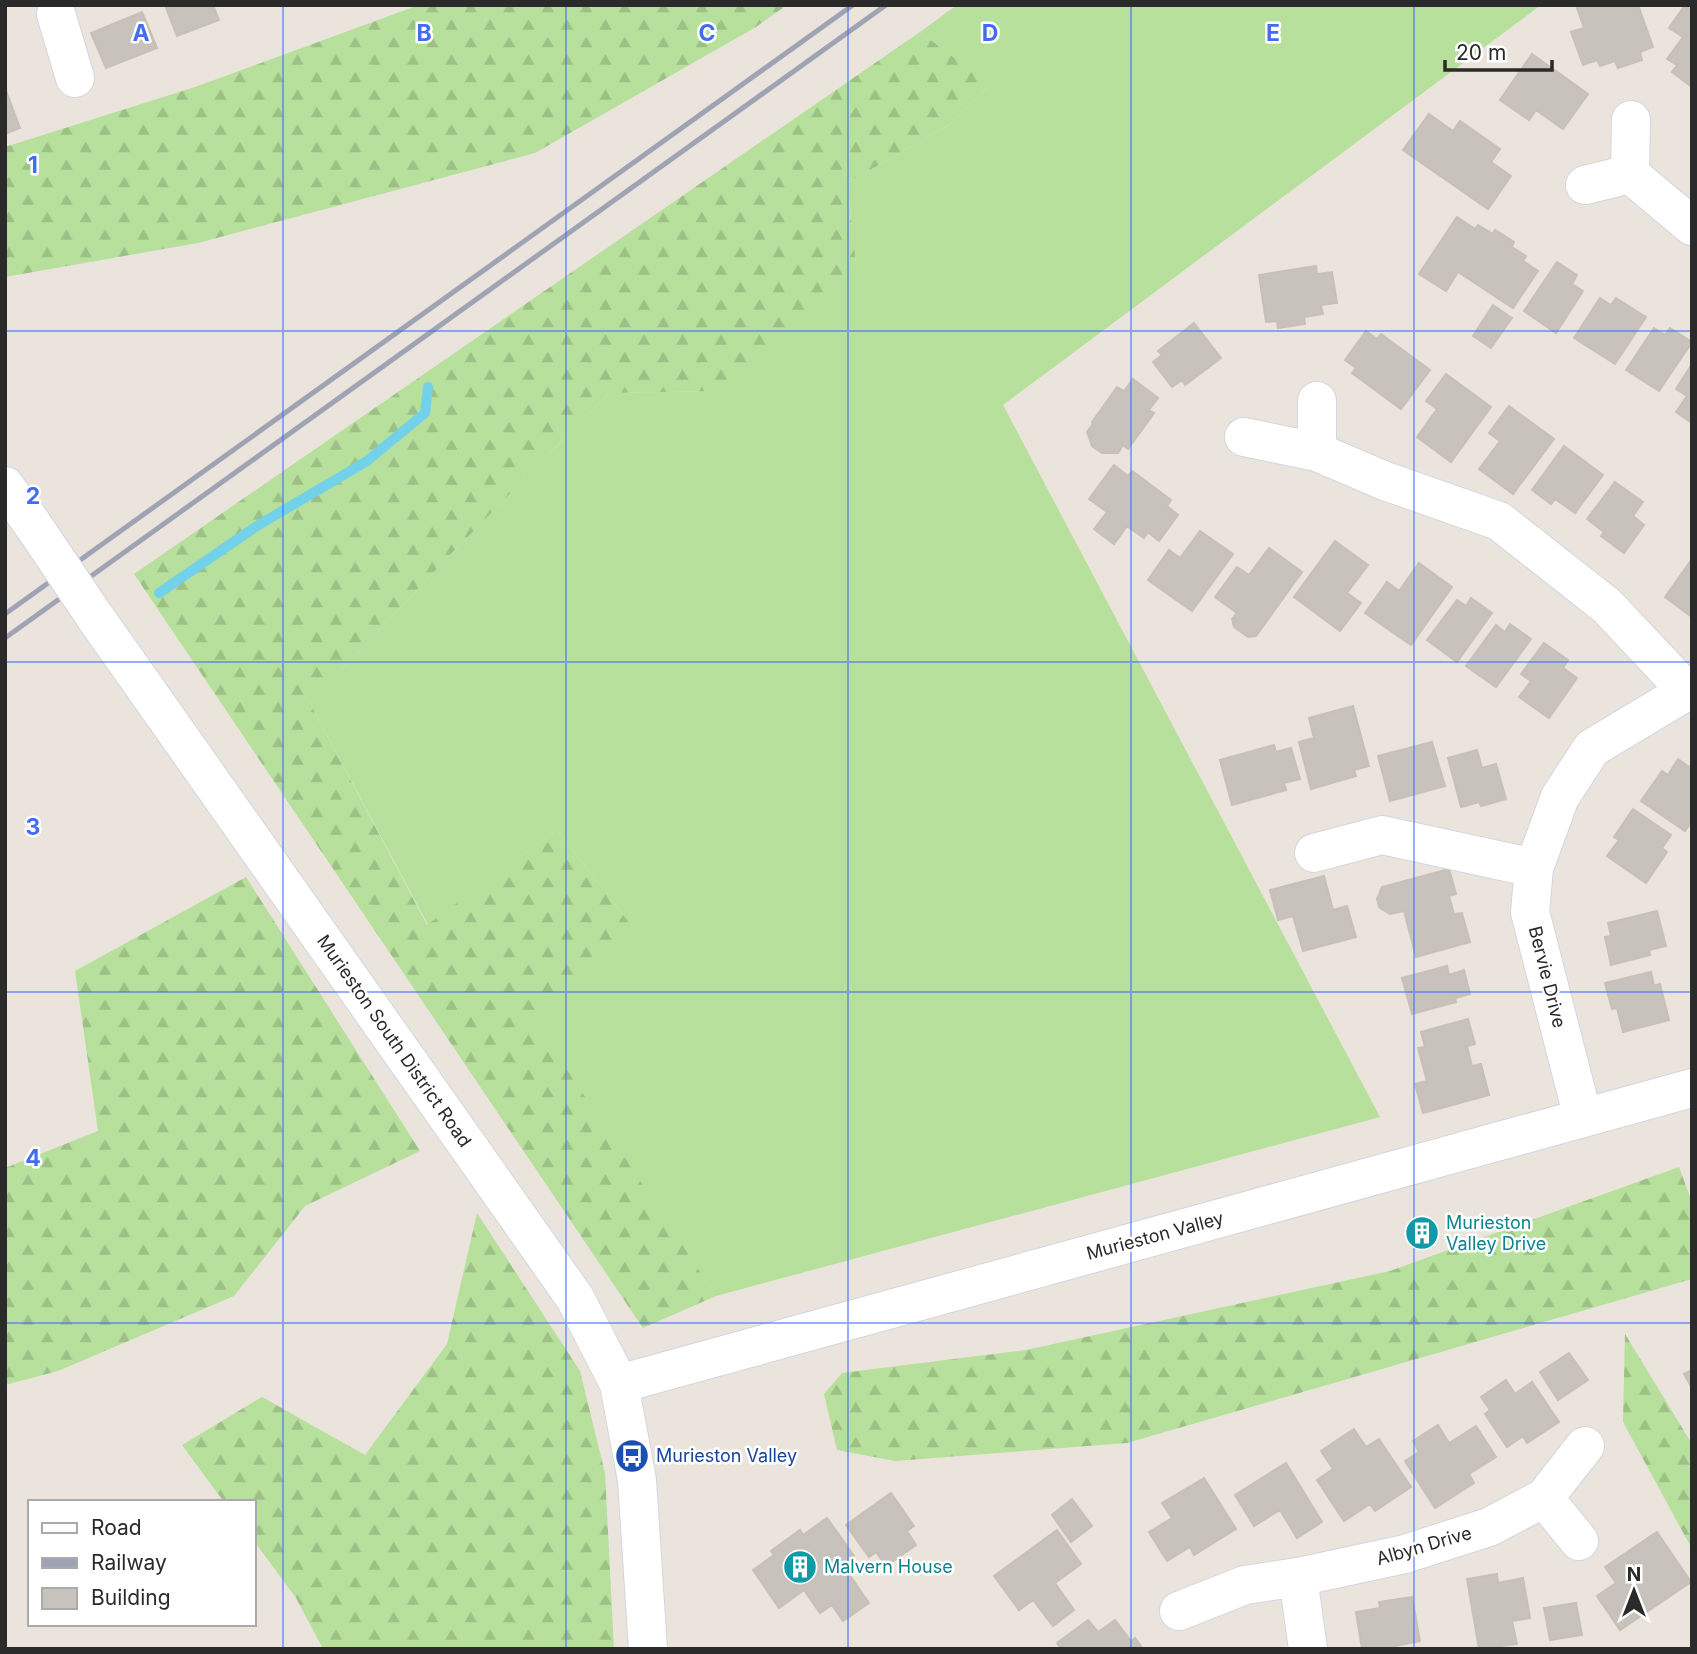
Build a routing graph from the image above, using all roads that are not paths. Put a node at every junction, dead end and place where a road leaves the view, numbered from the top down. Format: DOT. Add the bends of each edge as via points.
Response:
graph roads {
  1 [pos="51,8"];
  2 [pos="75,78"];
  3 [pos="1631,120"];
  4 [pos="1630,174"];
  5 [pos="1585,184"];
  6 [pos="1692,226"];
  7 [pos="1317,401"];
  8 [pos="1244,438"];
  9 [pos="1317,452"];
  10 [pos="5,486"];
  11 [pos="1689,690"];
  12 [pos="1314,853"];
  13 [pos="1534,868"];
  14 [pos="1692,1088"];
  15 [pos="1583,1118"];
  16 [pos="619,1384"];
  17 [pos="1585,1446"];
  18 [pos="1544,1498"];
  19 [pos="1579,1541"];
  20 [pos="1298,1577"];
  21 [pos="1179,1611"];
  22 [pos="648,1649"];
  23 [pos="1308,1649"];
  1 -- 2 [label="street"];
  3 -- 4 [label="street"];
  4 -- 5 [label="street"];
  4 -- 6 [label="street"];
  7 -- 9 [label="street"];
  8 -- 9 [label="street, Bervie Drive"];
  9 -- 11 [label="street, Bervie Drive" via="1499,521 1607,606"];
  10 -- 16 [label="street, Murieston South District Road, bridge" via="575,1298"];
  11 -- 13 [label="street, Bervie Drive" via="1592,748 1560,797"];
  12 -- 13 [label="street" via="1382,835"];
  13 -- 15 [label="street, Bervie Drive" via="1530,912"];
  14 -- 15 [label="street, Murieston Valley"];
  15 -- 16 [label="street, Murieston Valley"];
  16 -- 22 [label="street, Murieston South District Road" via="637,1480"];
  17 -- 18 [label="street, Albyn Drive"];
  18 -- 19 [label="street"];
  18 -- 20 [label="street, Albyn Drive" via="1477,1531 1405,1554"];
  20 -- 21 [label="street, Albyn Drive" via="1245,1586"];
  20 -- 23 [label="street"];
}
